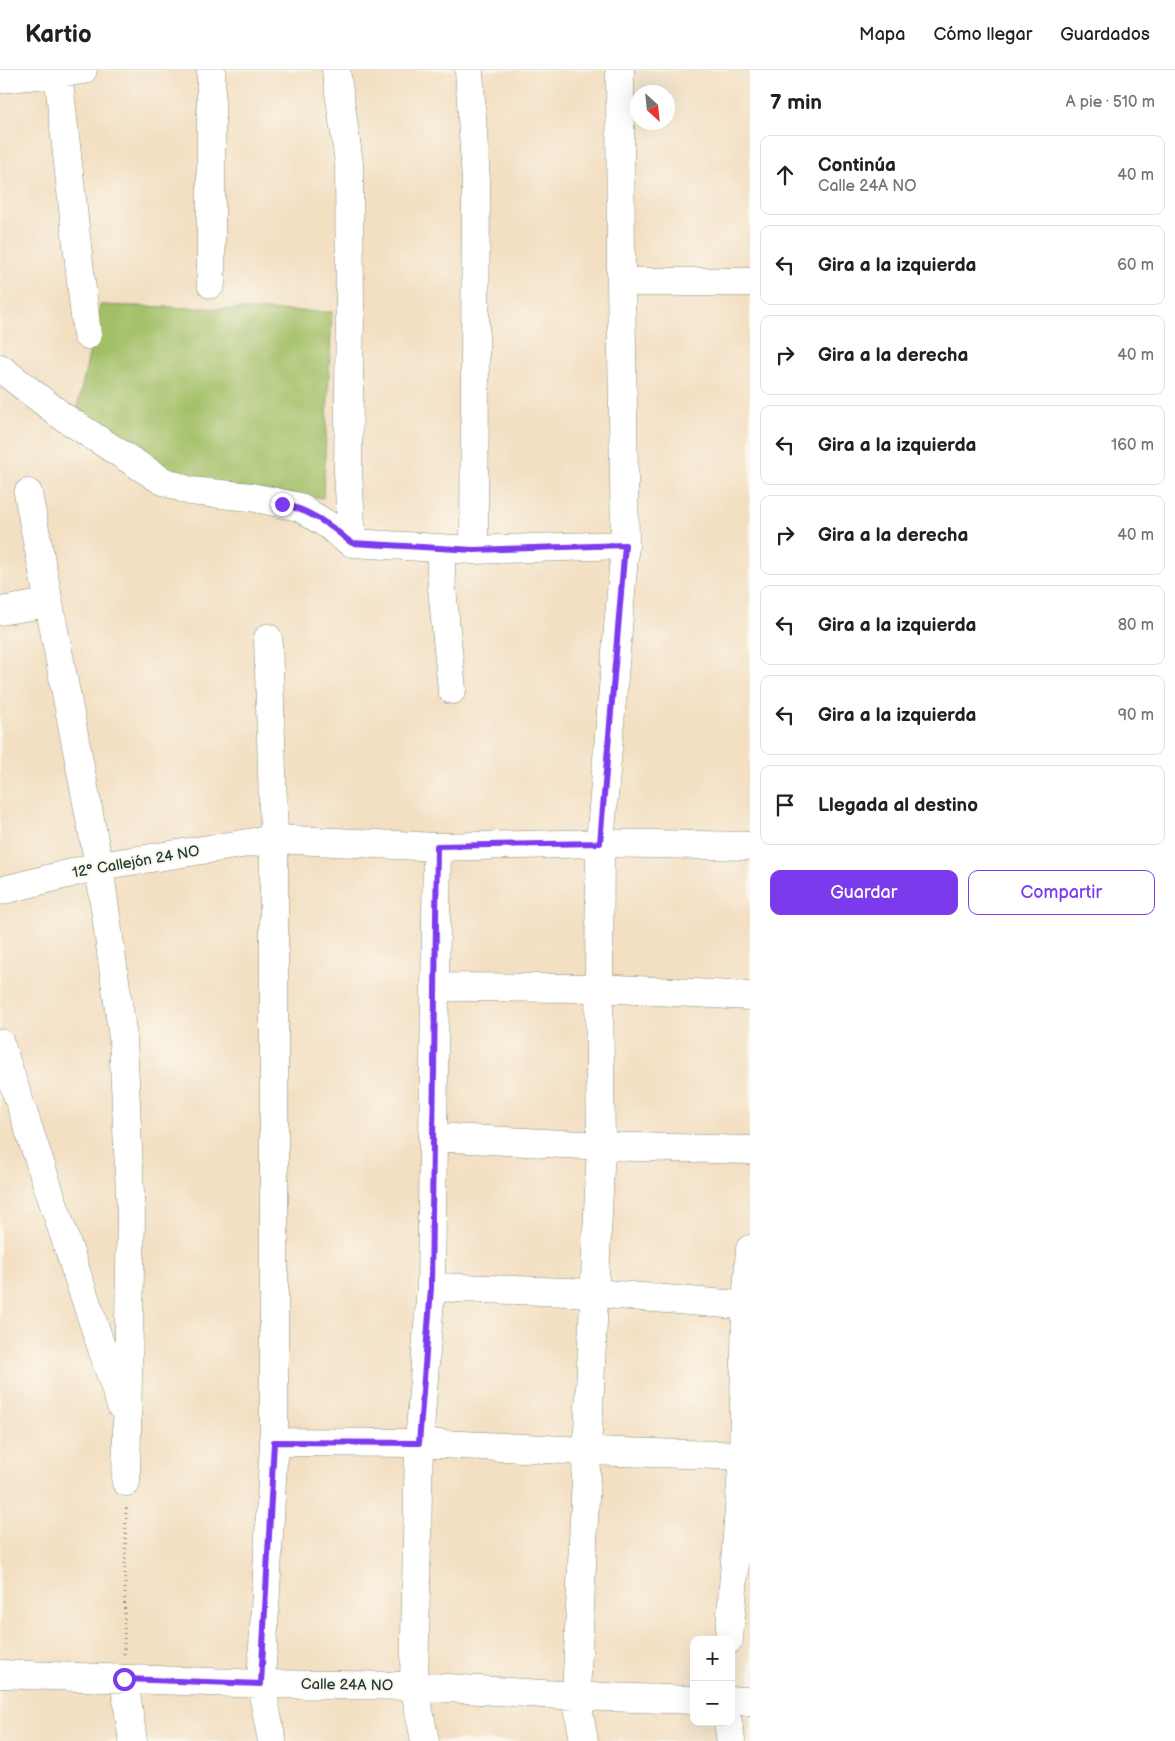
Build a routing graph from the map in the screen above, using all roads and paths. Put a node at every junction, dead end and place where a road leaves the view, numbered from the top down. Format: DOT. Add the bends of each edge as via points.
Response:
graph roads {
  1 [pos="211,70"];
  2 [pos="336,70"];
  3 [pos="469,70"];
  4 [pos="620,70"];
  5 [pos="54,72"];
  6 [pos="0,79"];
  7 [pos="621,282"];
  8 [pos="750,282"];
  9 [pos="211,284"];
  10 [pos="86,335"];
  11 [pos="0,368"];
  12 [pos="28,493"];
  13 [pos="352,543"];
  14 [pos="625,545"];
  15 [pos="440,548"];
  16 [pos="474,550"];
  17 [pos="49,603"];
  18 [pos="0,611"];
  19 [pos="268,638"];
  20 [pos="452,690"];
  21 [pos="274,838"];
  22 [pos="600,843"];
  23 [pos="437,846"];
  24 [pos="750,846"];
  25 [pos="99,866"];
  26 [pos="0,891"];
  27 [pos="435,987"];
  28 [pos="599,988"];
  29 [pos="750,996"];
  30 [pos="0,1043"];
  31 [pos="433,1137"];
  32 [pos="601,1146"];
  33 [pos="750,1150"];
  34 [pos="750,1249"];
  35 [pos="431,1288"];
  36 [pos="594,1293"];
  37 [pos="748,1306"];
  38 [pos="128,1426"];
  39 [pos="274,1442"];
  40 [pos="419,1443"];
  41 [pos="587,1451"];
  42 [pos="746,1456"];
  43 [pos="126,1482"];
  44 [pos="729,1636"];
  45 [pos="0,1674"];
  46 [pos="124,1679"];
  47 [pos="261,1684"];
  48 [pos="414,1686"];
  49 [pos="576,1696"];
  50 [pos="690,1700"];
  51 [pos="750,1701"];
  52 [pos="735,1702"];
  53 [pos="729,1726"];
  54 [pos="133,1741"];
  55 [pos="272,1741"];
  56 [pos="424,1741"];
  57 [pos="584,1741"];
  58 [pos="731,1741"];
  1 -- 9 [label="street"];
  2 -- 13 [label="street" via="349,163 348,471"];
  3 -- 16 [label="street" via="476,181"];
  4 -- 7 [label="street"];
  5 -- 6 [label="street"];
  5 -- 10 [label="street"];
  7 -- 8 [label="street"];
  7 -- 14 [label="street"];
  11 -- 13 [label="street" via="62,416 160,480 190,491 251,497 299,508"];
  12 -- 17 [label="street"];
  13 -- 15 [label="street"];
  14 -- 16 [label="street"];
  14 -- 22 [label="street"];
  15 -- 16 [label="street"];
  15 -- 20 [label="street"];
  17 -- 18 [label="street"];
  17 -- 25 [label="street"];
  19 -- 21 [label="street"];
  21 -- 23 [label="street, 12° Callejón 24 NO"];
  21 -- 25 [label="street, 12° Callejón 24 NO"];
  21 -- 39 [label="street"];
  22 -- 23 [label="street, 12° Callejón 24 NO"];
  22 -- 24 [label="street, 12° Callejón 24 NO"];
  22 -- 28 [label="street"];
  23 -- 27 [label="street"];
  25 -- 26 [label="street, 12° Callejón 24 NO"];
  25 -- 38 [label="street" via="123,1038 130,1216"];
  27 -- 28 [label="street"];
  27 -- 31 [label="street"];
  28 -- 29 [label="street"];
  28 -- 32 [label="street"];
  30 -- 38 [label="street"];
  31 -- 32 [label="street"];
  31 -- 35 [label="street"];
  32 -- 33 [label="street"];
  32 -- 36 [label="street"];
  34 -- 37 [label="street"];
  35 -- 36 [label="street"];
  35 -- 40 [label="street"];
  36 -- 37 [label="street"];
  36 -- 41 [label="street"];
  37 -- 42 [label="street"];
  38 -- 43 [label="street"];
  39 -- 40 [label="street"];
  39 -- 47 [label="street"];
  40 -- 41 [label="street"];
  40 -- 48 [label="street"];
  41 -- 42 [label="street"];
  41 -- 49 [label="street"];
  42 -- 44 [label="street"];
  43 -- 46 [label="path"];
  45 -- 46 [label="street, Calle 24A NO"];
  46 -- 47 [label="street, Calle 24A NO"];
  46 -- 54 [label="street"];
  47 -- 48 [label="street, Calle 24A NO"];
  47 -- 55 [label="street"];
  48 -- 49 [label="street, Calle 24A NO"];
  48 -- 56 [label="street"];
  49 -- 50 [label="street, Calle 24A NO"];
  49 -- 57 [label="street"];
  51 -- 52 [label="street"];
  53 -- 58 [label="street"];
}
